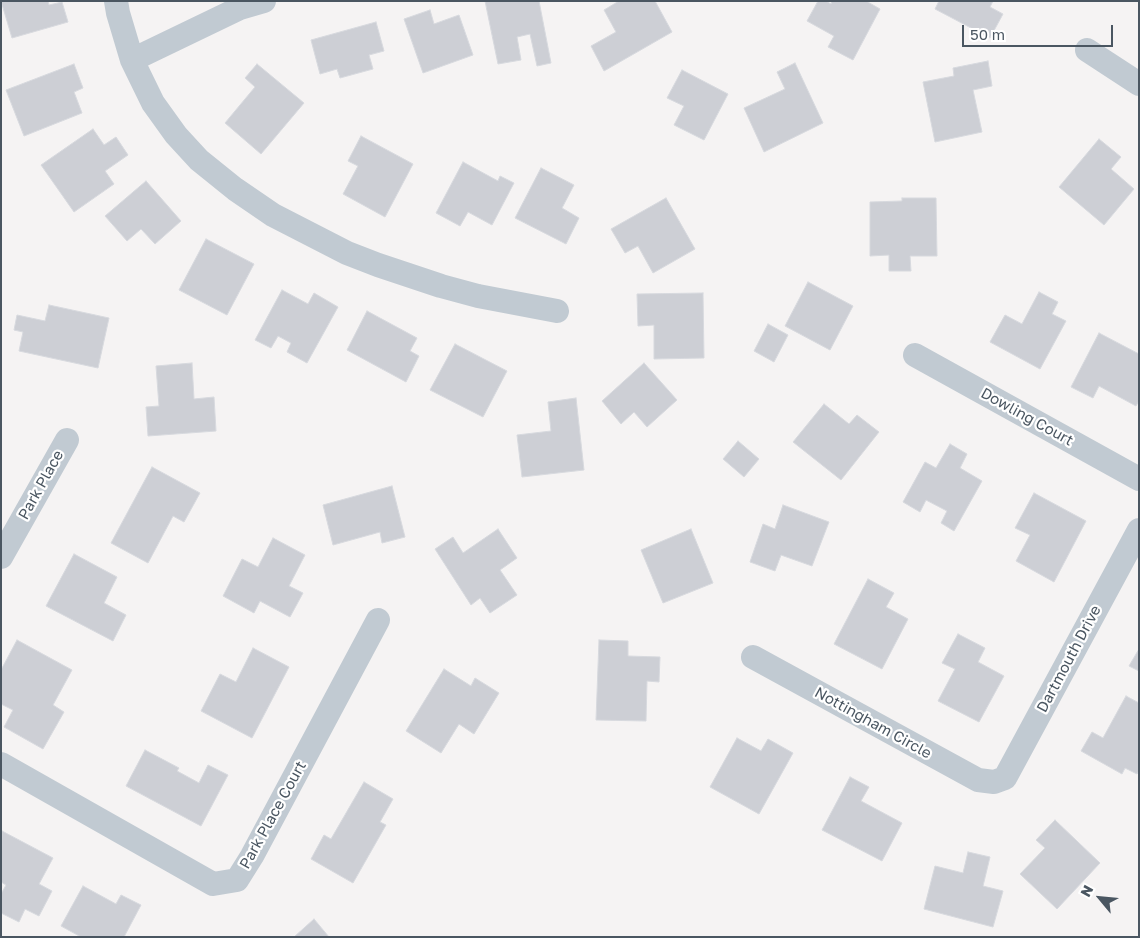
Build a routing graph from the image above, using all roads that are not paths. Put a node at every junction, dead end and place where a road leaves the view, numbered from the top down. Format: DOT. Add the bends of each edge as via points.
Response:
graph roads {
  1 [pos="116,1"];
  2 [pos="264,1"];
  3 [pos="1087,50"];
  4 [pos="132,60"];
  5 [pos="1139,84"];
  6 [pos="557,311"];
  7 [pos="915,355"];
  8 [pos="67,440"];
  9 [pos="1139,478"];
  10 [pos="1139,530"];
  11 [pos="1,557"];
  12 [pos="378,620"];
  13 [pos="754,657"];
  14 [pos="1,764"];
  15 [pos="994,782"];
  1 -- 4 [label="street"];
  2 -- 4 [label="street" via="240,8"];
  3 -- 5 [label="street"];
  4 -- 6 [label="street" via="176,135 199,160 273,215 347,253 405,274 478,296"];
  7 -- 9 [label="street, Dowling Court"];
  8 -- 11 [label="street, Park Place"];
  10 -- 15 [label="street, Dartmouth Drive" via="1006,778"];
  12 -- 14 [label="street, Park Place Court" via="237,880 214,884"];
  13 -- 15 [label="street, Nottingham Circle" via="978,780"];
}
